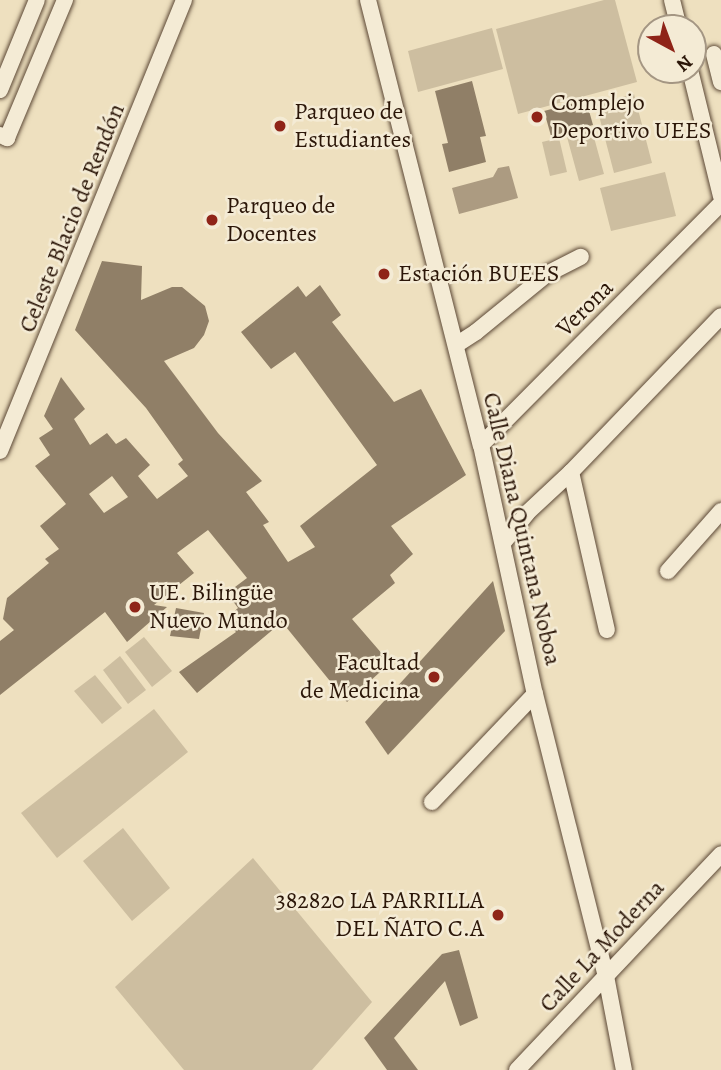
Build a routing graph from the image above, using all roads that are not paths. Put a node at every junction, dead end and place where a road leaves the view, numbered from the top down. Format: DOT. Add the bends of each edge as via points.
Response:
graph roads {
  1 [pos="65,0"];
  2 [pos="184,0"];
  3 [pos="368,0"];
  4 [pos="35,7"];
  5 [pos="56,22"];
  6 [pos="714,54"];
  7 [pos="721,82"];
  8 [pos="693,84"];
  9 [pos="0,90"];
  10 [pos="0,135"];
  11 [pos="721,196"];
  12 [pos="721,203"];
  13 [pos="582,257"];
  14 [pos="721,316"];
  15 [pos="456,345"];
  16 [pos="481,445"];
  17 [pos="0,451"];
  18 [pos="570,472"];
  19 [pos="721,512"];
  20 [pos="503,543"];
  21 [pos="668,571"];
  22 [pos="607,630"];
  23 [pos="535,694"];
  24 [pos="432,802"];
  25 [pos="721,854"];
  26 [pos="606,976"];
  27 [pos="517,1070"];
  28 [pos="624,1070"];
  1 -- 5 [label="street"];
  2 -- 17 [label="street, Celeste Blacio de Rendón"];
  3 -- 15 [label="street, Calle Diana Quintana Noboa"];
  4 -- 5 [label="street"];
  4 -- 9 [label="street"];
  5 -- 10 [label="street" via="8,138"];
  6 -- 7 [label="street"];
  8 -- 11 [label="street"];
  12 -- 16 [label="street, Verona"];
  13 -- 15 [label="street" via="547,274"];
  14 -- 18 [label="street"];
  15 -- 16 [label="street, Calle Diana Quintana Noboa"];
  16 -- 20 [label="street, Calle Diana Quintana Noboa"];
  18 -- 20 [label="street"];
  18 -- 22 [label="street"];
  19 -- 21 [label="street"];
  20 -- 23 [label="street, Calle Diana Quintana Noboa"];
  23 -- 24 [label="street"];
  23 -- 26 [label="street, Calle Diana Quintana Noboa"];
  25 -- 26 [label="street, Calle La Moderna"];
  26 -- 27 [label="street, Calle La Moderna"];
  26 -- 28 [label="street, Calle Diana Quintana Noboa"];
}
